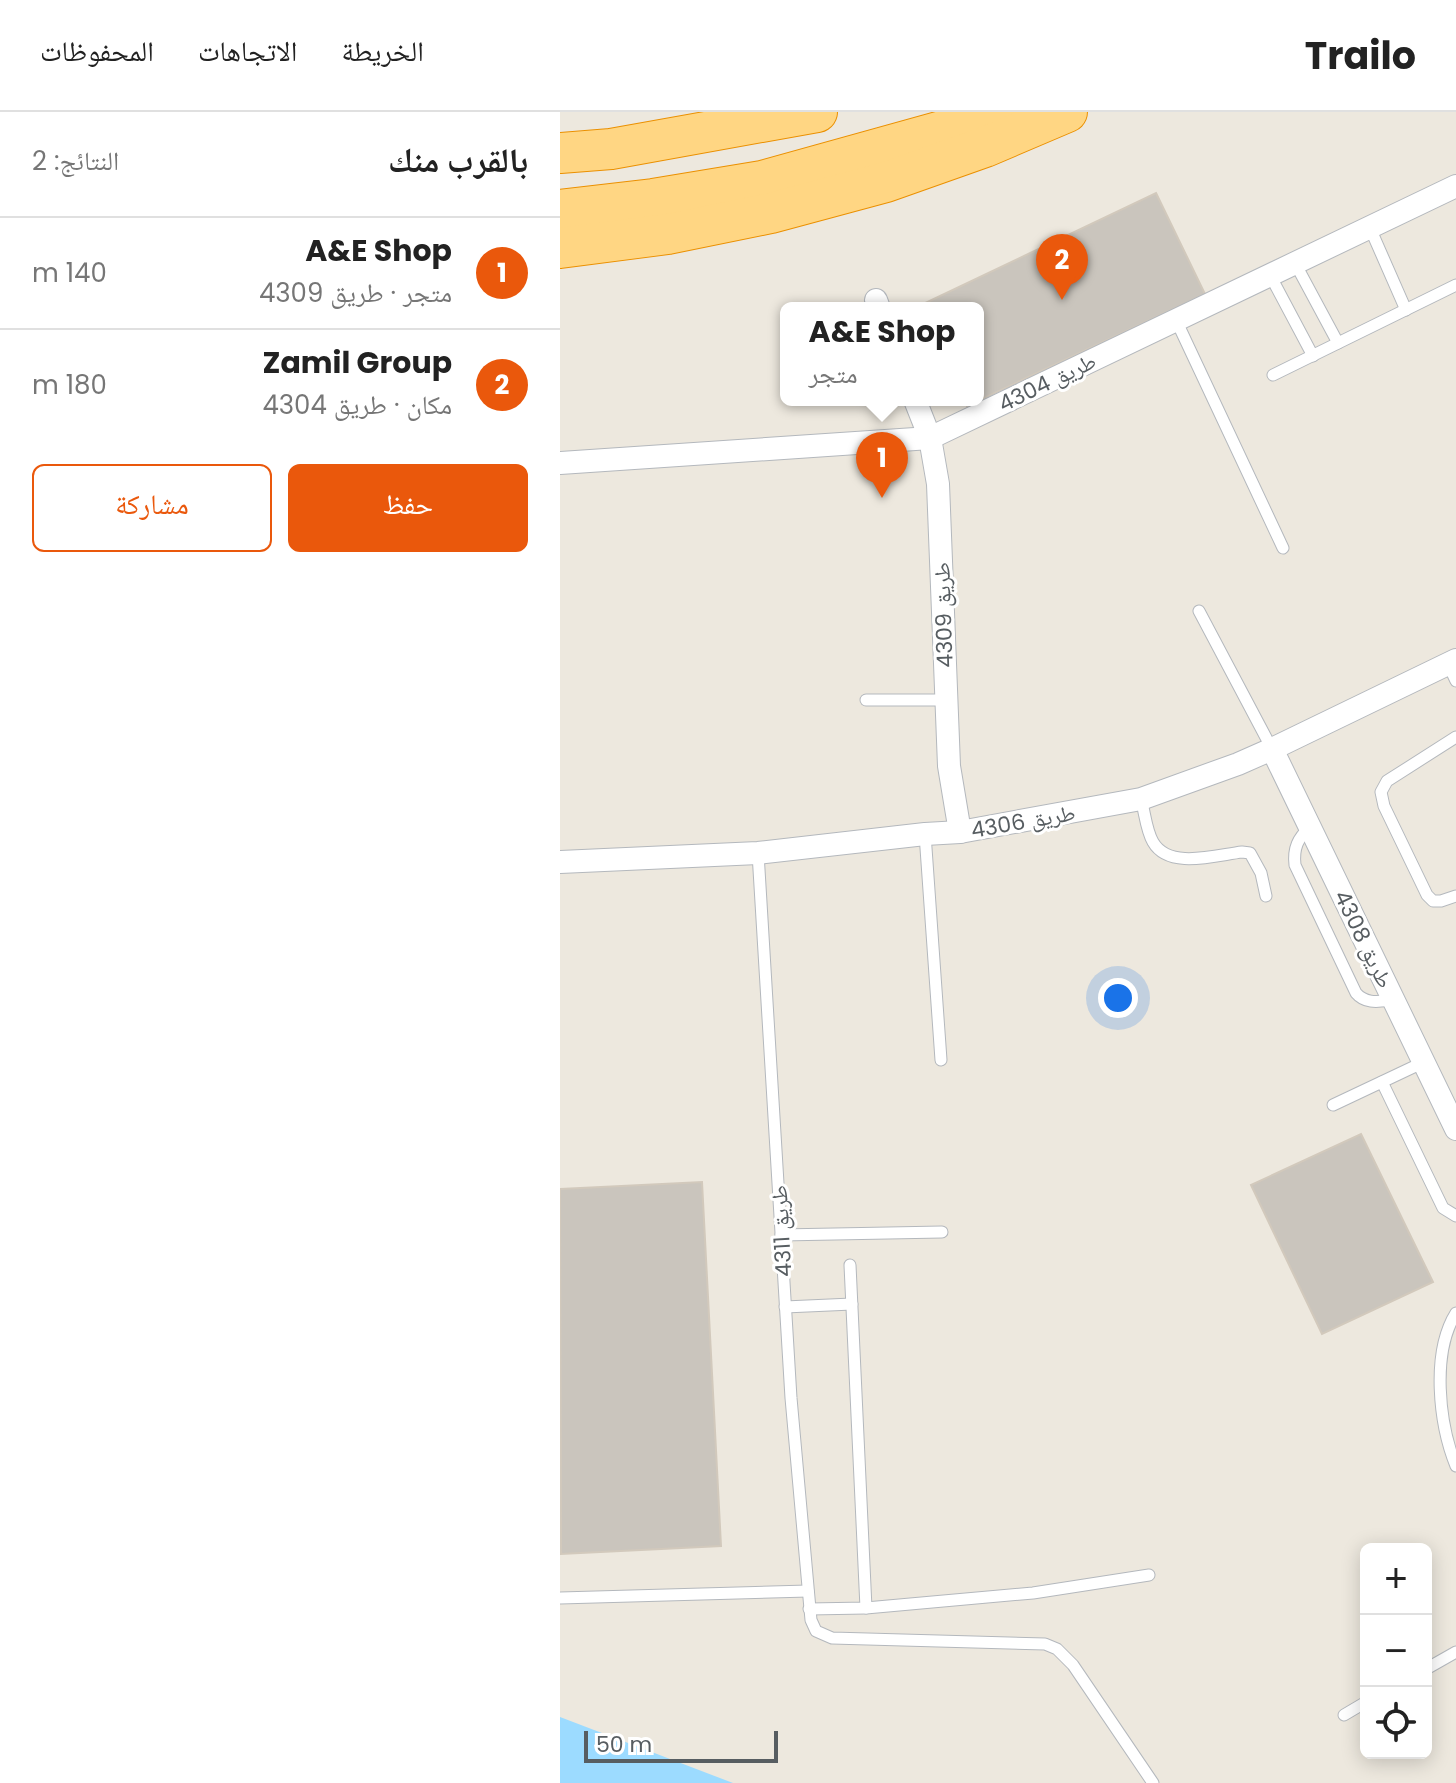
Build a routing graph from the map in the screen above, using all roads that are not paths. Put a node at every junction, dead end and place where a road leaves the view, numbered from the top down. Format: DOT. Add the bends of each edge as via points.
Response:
graph roads {
  1 [pos="817,112"];
  2 [pos="1001,112"];
  3 [pos="1067,112"];
  4 [pos="560,153"];
  5 [pos="1456,186"];
  6 [pos="560,210"];
  7 [pos="1370,228"];
  8 [pos="560,248"];
  9 [pos="1295,263"];
  10 [pos="1270,275"];
  11 [pos="1456,285"];
  12 [pos="1406,310"];
  13 [pos="1176,320"];
  14 [pos="1338,343"];
  15 [pos="1313,356"];
  16 [pos="1273,375"];
  17 [pos="917,406"];
  18 [pos="930,438"];
  19 [pos="560,463"];
  20 [pos="1283,548"];
  21 [pos="1199,611"];
  22 [pos="1453,669"];
  23 [pos="866,700"];
  24 [pos="947,700"];
  25 [pos="1456,737"];
  26 [pos="1272,749"];
  27 [pos="1141,799"];
  28 [pos="1310,827"];
  29 [pos="960,832"];
  30 [pos="925,834"];
  31 [pos="758,853"];
  32 [pos="560,862"];
  33 [pos="1266,896"];
  34 [pos="1456,896"];
  35 [pos="1394,1000"];
  36 [pos="941,1060"];
  37 [pos="1424,1062"];
  38 [pos="1382,1082"];
  39 [pos="1333,1105"];
  40 [pos="1456,1129"];
  41 [pos="1456,1216"];
  42 [pos="942,1232"];
  43 [pos="781,1235"];
  44 [pos="850,1265"];
  45 [pos="852,1304"];
  46 [pos="785,1307"];
  47 [pos="1456,1313"];
  48 [pos="1456,1466"];
  49 [pos="1149,1575"];
  50 [pos="808,1591"];
  51 [pos="560,1598"];
  52 [pos="866,1608"];
  53 [pos="809,1609"];
  54 [pos="1456,1652"];
  55 [pos="1432,1666"];
  56 [pos="1360,1706"];
  57 [pos="1344,1715"];
  58 [pos="1153,1783"];
  1 -- 4 [label="highway" via="626,147"];
  2 -- 6 [label="highway" via="762,181"];
  3 -- 8 [label="highway" via="900,177 771,213"];
  5 -- 7 [label="street, طريق 4304"];
  7 -- 9 [label="street, طريق 4304"];
  7 -- 12 [label="lane"];
  9 -- 10 [label="street, طريق 4304"];
  9 -- 14 [label="lane"];
  10 -- 13 [label="street, طريق 4304"];
  10 -- 15 [label="lane"];
  11 -- 12 [label="lane"];
  12 -- 14 [label="lane"];
  13 -- 18 [label="street, طريق 4304"];
  13 -- 20 [label="lane"];
  14 -- 15 [label="lane"];
  15 -- 16 [label="lane"];
  17 -- 18 [label="street, طريق 4309"];
  18 -- 19 [label="street, طريق 4304"];
  18 -- 24 [label="street, طريق 4309" via="938,484"];
  21 -- 26 [label="lane"];
  22 -- 26 [label="street, طريق 4306"];
  23 -- 24 [label="lane"];
  24 -- 29 [label="street, طريق 4309" via="949,766"];
  25 -- 34 [label="lane" via="1387,781 1381,792 1427,895 1433,901"];
  26 -- 27 [label="street, طريق 4306"];
  26 -- 28 [label="street, طريق 4308"];
  27 -- 29 [label="street, طريق 4306"];
  27 -- 33 [label="lane" via="1151,838 1165,855 1181,859 1250,853"];
  28 -- 35 [label="street, طريق 4308"];
  28 -- 35 [label="lane" via="1296,843 1295,865 1356,993 1371,1001"];
  29 -- 30 [label="street, طريق 4306"];
  30 -- 31 [label="street, طريق 4306"];
  30 -- 36 [label="lane"];
  31 -- 32 [label="street, طريق 4306"];
  31 -- 43 [label="lane, طريق 4311"];
  35 -- 37 [label="street, طريق 4308"];
  37 -- 38 [label="lane"];
  37 -- 40 [label="street, طريق 4308"];
  38 -- 39 [label="lane"];
  38 -- 41 [label="lane" via="1443,1208"];
  42 -- 43 [label="lane"];
  43 -- 46 [label="lane, طريق 4311"];
  44 -- 45 [label="lane"];
  45 -- 46 [label="lane"];
  45 -- 52 [label="lane"];
  46 -- 50 [label="lane, طريق 4311"];
  47 -- 48 [label="lane" via="1439,1374 1443,1418"];
  49 -- 52 [label="lane" via="1033,1593"];
  50 -- 51 [label="lane"];
  50 -- 53 [label="lane, طريق 4311"];
  52 -- 53 [label="lane"];
  53 -- 58 [label="lane" via="816,1631 832,1638 1045,1644 1057,1649"];
  54 -- 55 [label="lane"];
  56 -- 57 [label="lane"];
}
